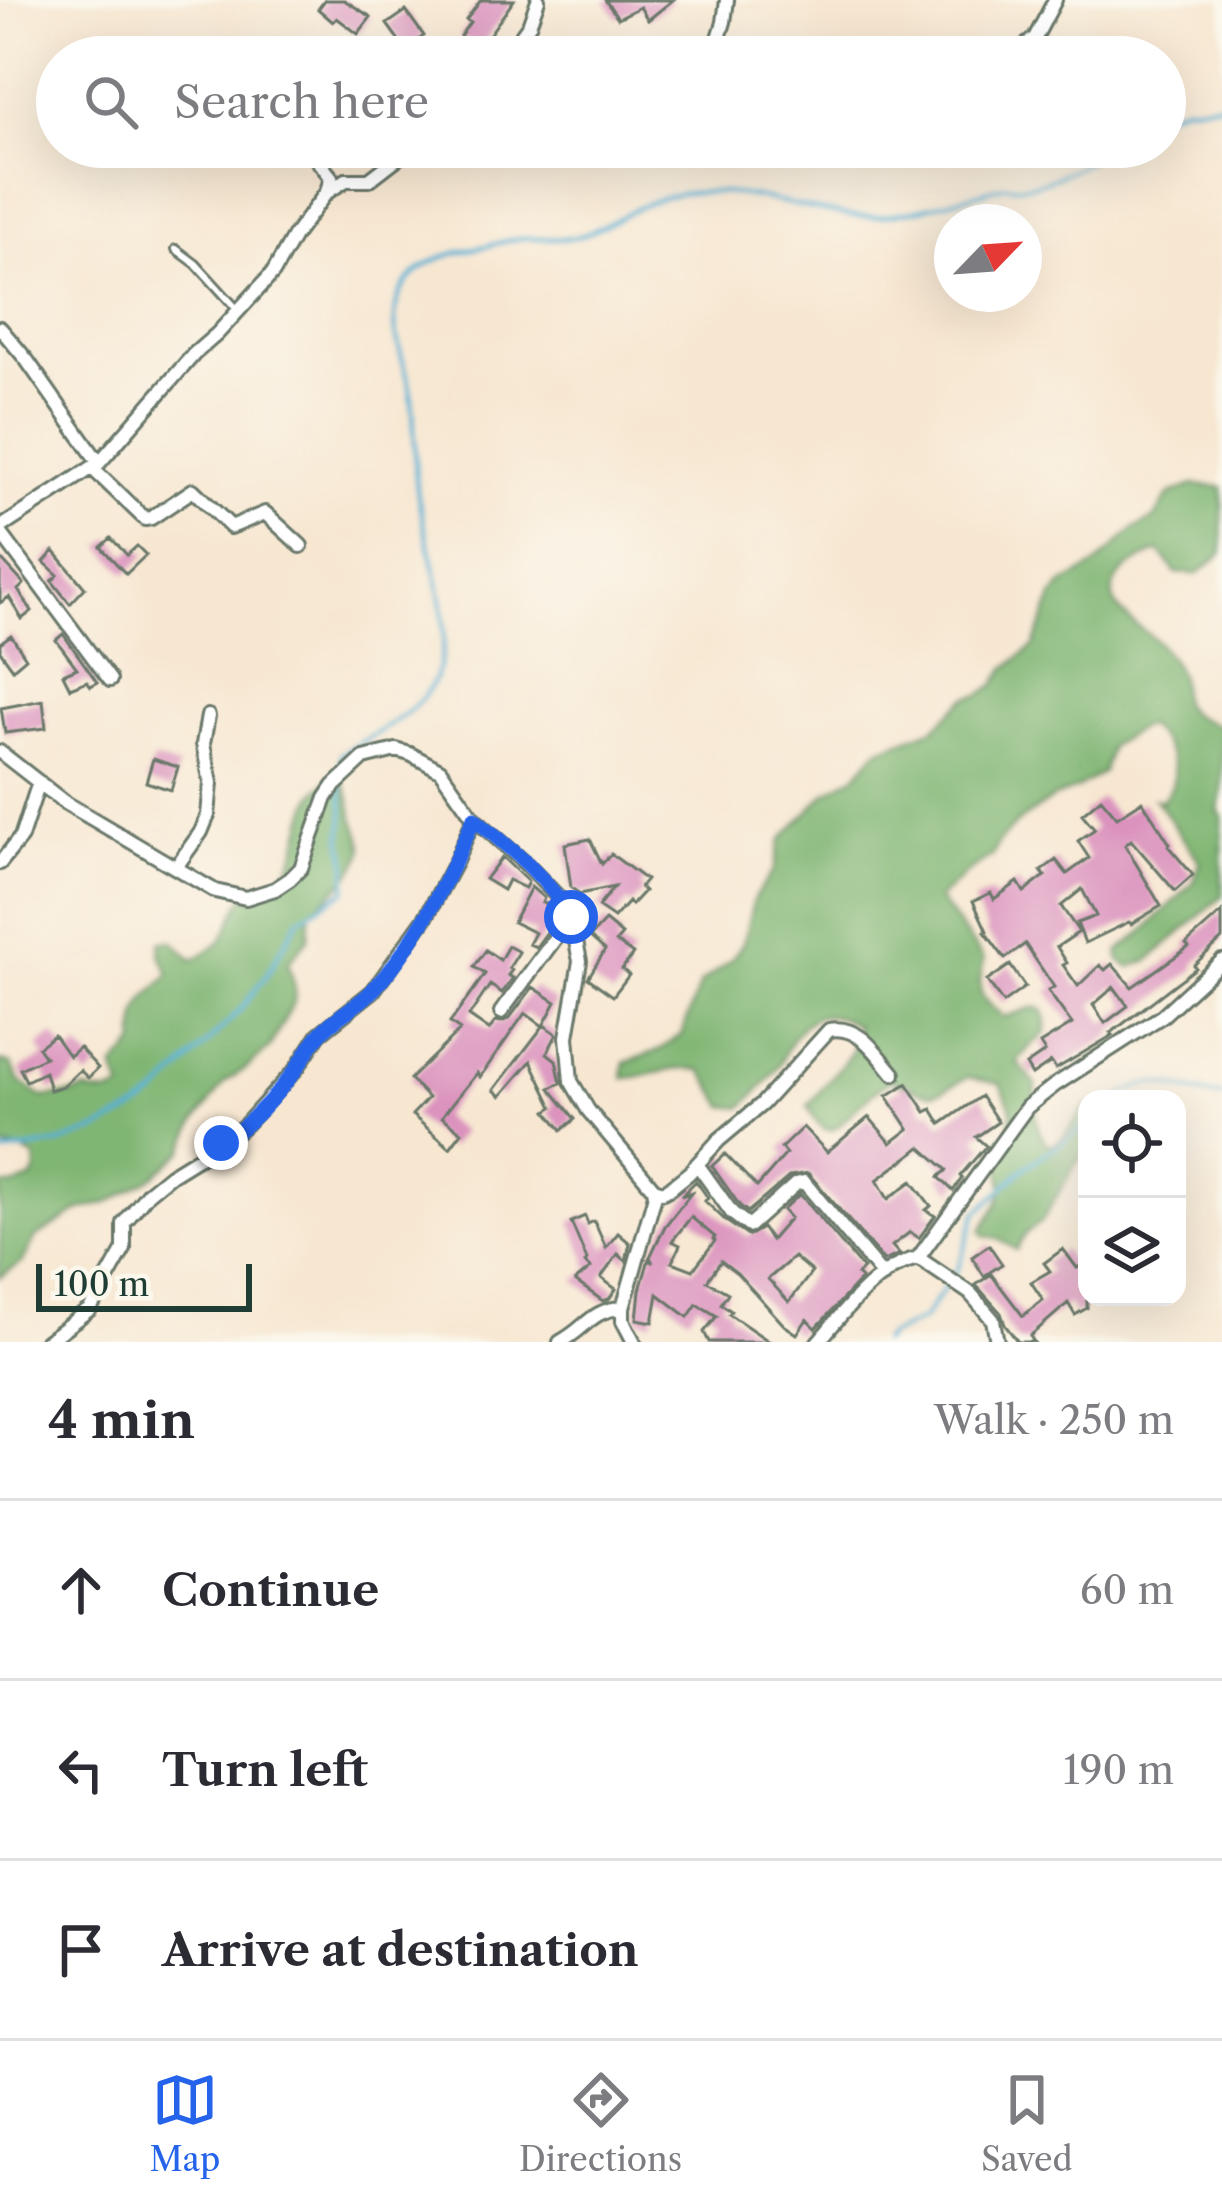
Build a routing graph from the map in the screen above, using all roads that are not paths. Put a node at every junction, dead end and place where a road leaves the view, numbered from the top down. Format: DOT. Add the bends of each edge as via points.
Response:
graph roads {
  1 [pos="538,0"];
  2 [pos="727,0"];
  3 [pos="1054,0"];
  4 [pos="521,36"];
  5 [pos="720,36"];
  6 [pos="1036,36"];
  7 [pos="324,168"];
  8 [pos="385,168"];
  9 [pos="326,193"];
  10 [pos="176,249"];
  11 [pos="238,311"];
  12 [pos="0,328"];
  13 [pos="96,466"];
  14 [pos="0,530"];
  15 [pos="301,546"];
  16 [pos="110,680"];
  17 [pos="208,716"];
  18 [pos="0,752"];
  19 [pos="39,782"];
  20 [pos="474,818"];
  21 [pos="0,863"];
  22 [pos="176,867"];
  23 [pos="571,917"];
  24 [pos="1222,961"];
  25 [pos="501,1012"];
  26 [pos="894,1074"];
  27 [pos="698,1164"];
  28 [pos="654,1189"];
  29 [pos="918,1258"];
  30 [pos="883,1276"];
  31 [pos="623,1308"];
  32 [pos="46,1342"];
  33 [pos="560,1342"];
  34 [pos="634,1342"];
  35 [pos="818,1342"];
  36 [pos="997,1342"];
  1 -- 4 [label="street"];
  2 -- 5 [label="street"];
  3 -- 6 [label="street"];
  7 -- 9 [label="street" via="331,177"];
  8 -- 9 [label="street"];
  9 -- 11 [label="street"];
  10 -- 11 [label="lane"];
  11 -- 13 [label="street"];
  12 -- 13 [label="street"];
  13 -- 14 [label="street"];
  13 -- 15 [label="street" via="145,519 193,490 231,527 265,514"];
  14 -- 16 [label="street"];
  17 -- 22 [label="street" via="208,815"];
  18 -- 19 [label="street"];
  19 -- 21 [label="street" via="21,837"];
  19 -- 22 [label="street"];
  20 -- 22 [label="street" via="440,770 396,750 364,758 334,786 301,868 274,889 228,895"];
  20 -- 23 [label="street"];
  20 -- 32 [label="street" via="426,917 373,991 319,1034 246,1124 148,1193 124,1223 124,1249 90,1309"];
  23 -- 25 [label="street"];
  23 -- 28 [label="street" via="580,962 567,1036 571,1081"];
  24 -- 29 [label="street" via="1162,1016 1028,1107"];
  26 -- 27 [label="street" via="850,1029 829,1030"];
  27 -- 28 [label="street" via="669,1190"];
  27 -- 30 [label="street" via="749,1226 804,1182"];
  28 -- 31 [label="street"];
  29 -- 30 [label="street"];
  29 -- 36 [label="street" via="970,1293 993,1320"];
  30 -- 35 [label="street"];
  31 -- 33 [label="street" via="596,1314"];
  31 -- 34 [label="street"];
}
